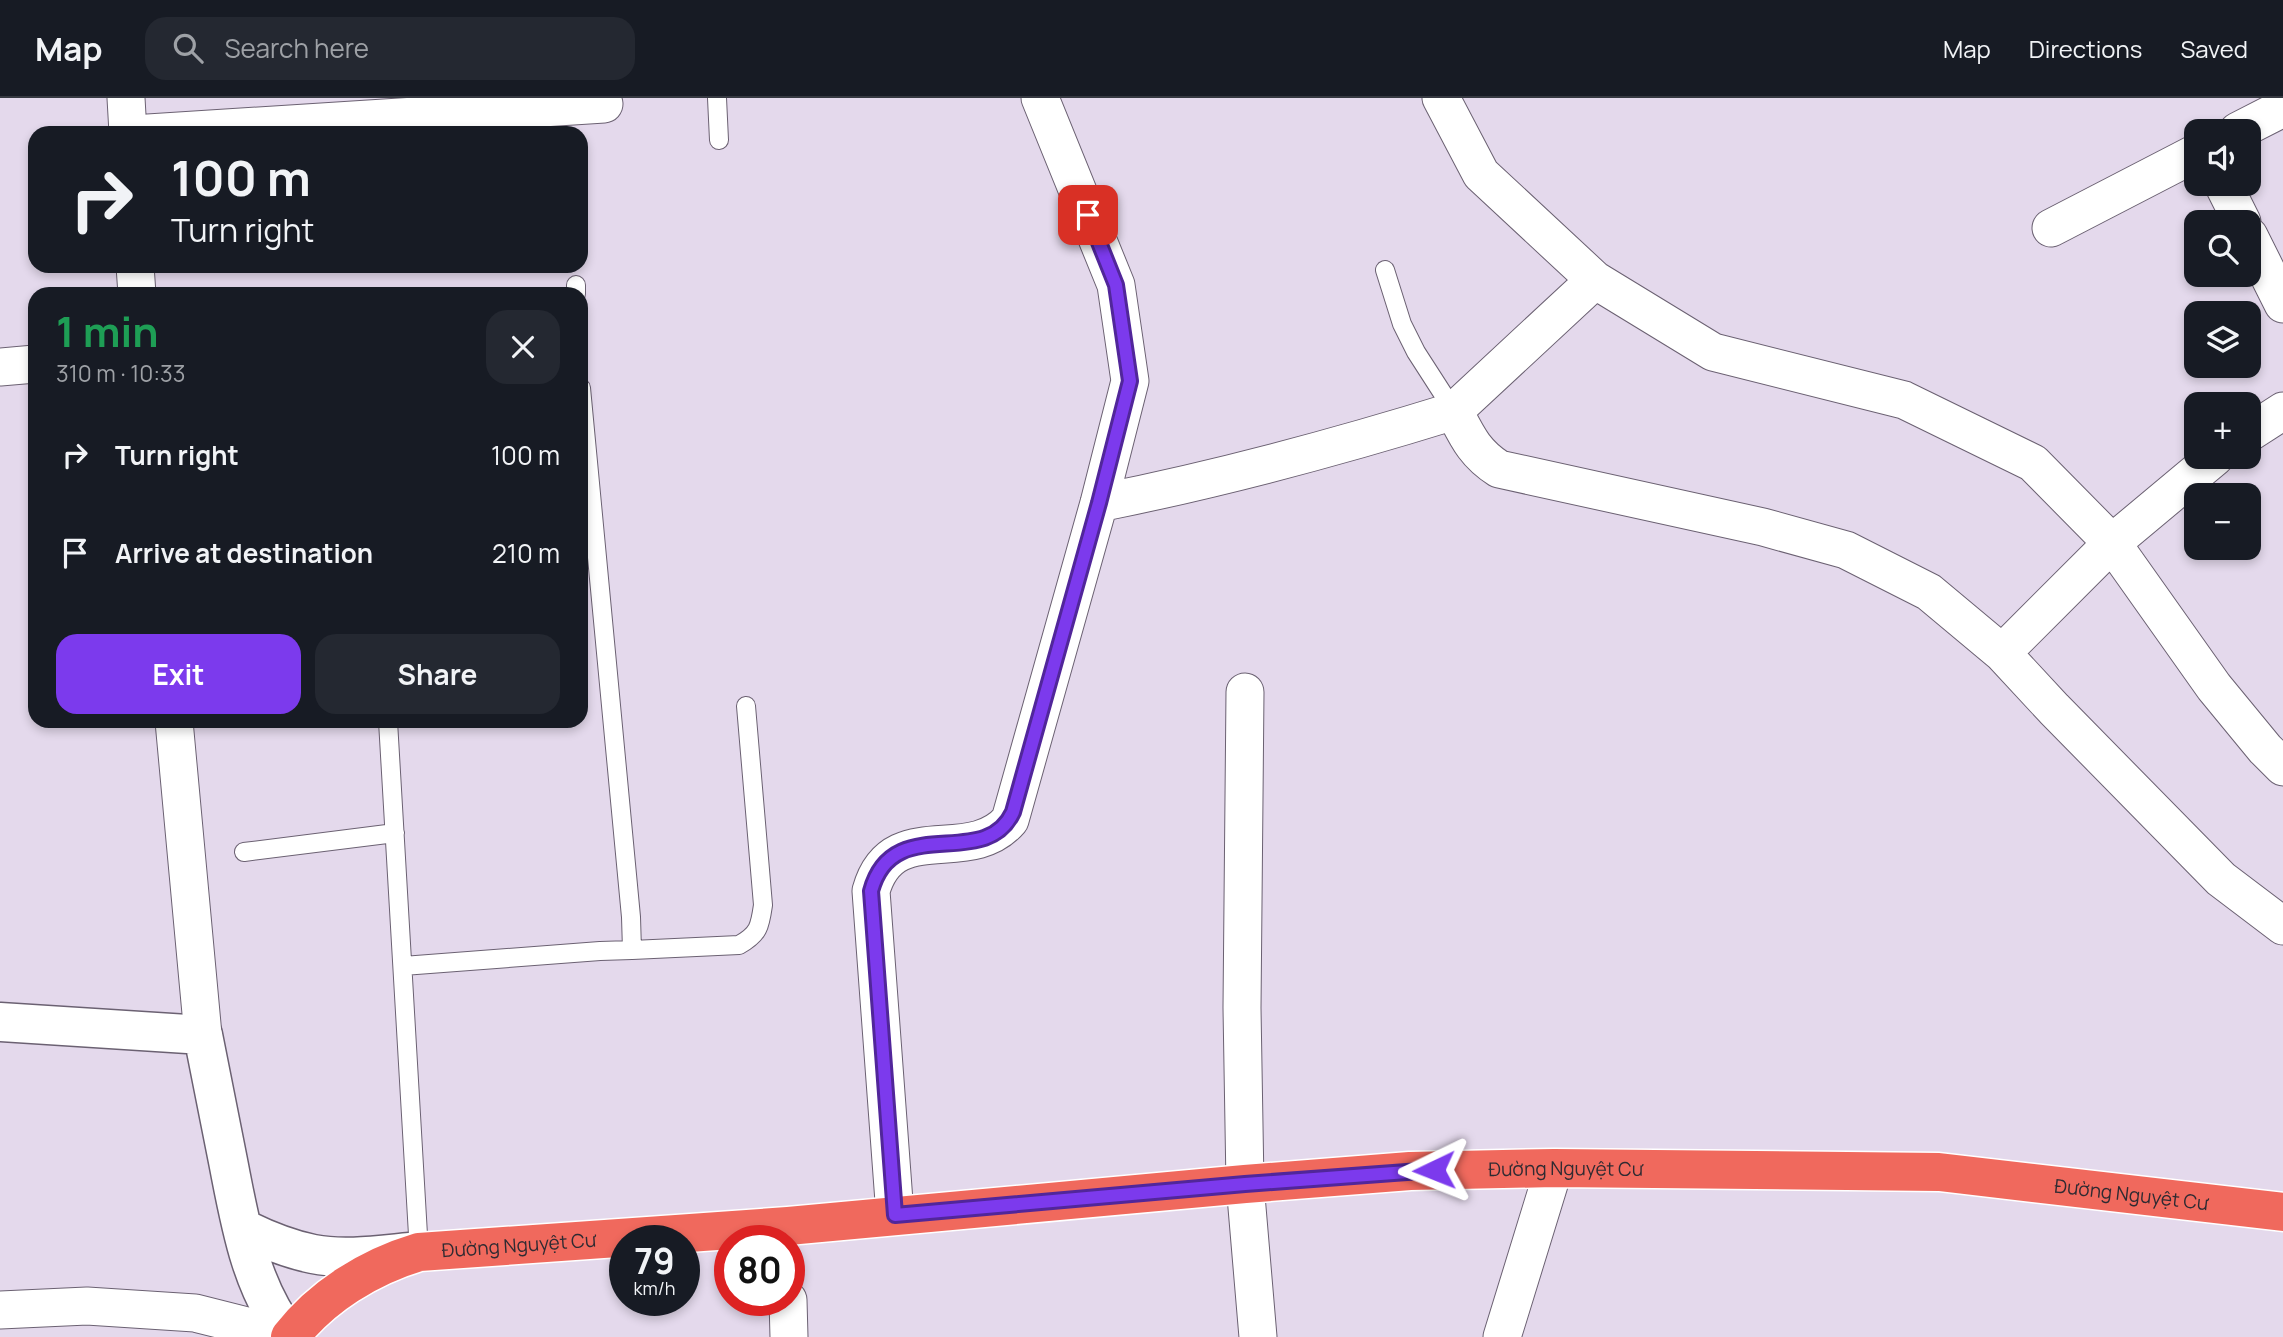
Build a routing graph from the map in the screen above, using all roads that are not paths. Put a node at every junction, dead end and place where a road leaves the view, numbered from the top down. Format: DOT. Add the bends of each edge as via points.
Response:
graph roads {
  1 [pos="126,98"];
  2 [pos="717,98"];
  3 [pos="1040,98"];
  4 [pos="1441,98"];
  5 [pos="604,104"];
  6 [pos="2283,108"];
  7 [pos="2261,119"];
  8 [pos="128,126"];
  9 [pos="258,126"];
  10 [pos="719,140"];
  11 [pos="2184,159"];
  12 [pos="2051,228"];
  13 [pos="2261,260"];
  14 [pos="1385,270"];
  15 [pos="1595,280"];
  16 [pos="2283,303"];
  17 [pos="28,365"];
  18 [pos="0,367"];
  19 [pos="1454,411"];
  20 [pos="2283,411"];
  21 [pos="2261,425"];
  22 [pos="588,462"];
  23 [pos="2201,469"];
  24 [pos="1099,503"];
  25 [pos="2112,543"];
  26 [pos="2002,653"];
  27 [pos="1245,692"];
  28 [pos="746,706"];
  29 [pos="175,728"];
  30 [pos="388,728"];
  31 [pos="2283,766"];
  32 [pos="395,833"];
  33 [pos="244,852"];
  34 [pos="2283,926"];
  35 [pos="632,950"];
  36 [pos="403,966"];
  37 [pos="0,1022"];
  38 [pos="203,1035"];
  39 [pos="1554,1168"];
  40 [pos="1245,1184"];
  41 [pos="2283,1212"];
  42 [pos="895,1215"];
  43 [pos="242,1228"];
  44 [pos="805,1230"];
  45 [pos="714,1237"];
  46 [pos="419,1252"];
  47 [pos="0,1310"];
  48 [pos="788,1316"];
  49 [pos="290,1337"];
  50 [pos="789,1337"];
  51 [pos="1258,1337"];
  52 [pos="1503,1337"];
  1 -- 8 [label="street"];
  2 -- 10 [label="lane"];
  3 -- 24 [label="street" via="1116,285 1130,381"];
  4 -- 15 [label="street" via="1481,174"];
  5 -- 9 [label="street"];
  6 -- 7 [label="street"];
  11 -- 12 [label="street"];
  13 -- 16 [label="street"];
  14 -- 19 [label="lane" via="1402,324"];
  15 -- 19 [label="street"];
  15 -- 25 [label="street" via="1713,352 1904,400 2034,463"];
  17 -- 18 [label="street"];
  19 -- 24 [label="street" via="1379,435"];
  19 -- 26 [label="street" via="1472,446 1499,469 1763,527 1846,550 1928,592"];
  20 -- 21 [label="street"];
  22 -- 35 [label="lane"];
  23 -- 25 [label="street"];
  24 -- 42 [label="street" via="1010,820 999,831 977,840 911,846 884,863 875,877 871,891"];
  25 -- 26 [label="street"];
  25 -- 31 [label="street" via="2214,687"];
  26 -- 34 [label="street" via="2221,878"];
  27 -- 40 [label="street"];
  28 -- 35 [label="lane" via="763,905 760,925 752,938 739,945"];
  29 -- 38 [label="street"];
  30 -- 32 [label="lane"];
  32 -- 33 [label="lane"];
  32 -- 36 [label="lane"];
  35 -- 36 [label="lane"];
  36 -- 46 [label="lane"];
  37 -- 38 [label="street"];
  38 -- 43 [label="street"];
  39 -- 40 [label="highway, Đường Nguyệt Cư" via="1410,1171"];
  39 -- 41 [label="highway, Đường Nguyệt Cư" via="1939,1172"];
  39 -- 52 [label="street"];
  40 -- 42 [label="highway, Đường Nguyệt Cư"];
  40 -- 51 [label="street"];
  42 -- 44 [label="highway, Đường Nguyệt Cư"];
  43 -- 46 [label="street" via="313,1254 343,1257"];
  43 -- 49 [label="street" via="260,1286"];
  45 -- 46 [label="highway, Đường Nguyệt Cư"];
  46 -- 49 [label="highway, Đường Nguyệt Cư" via="376,1267 353,1281"];
  47 -- 49 [label="street" via="87,1306 195,1313"];
  48 -- 50 [label="street"];
}
